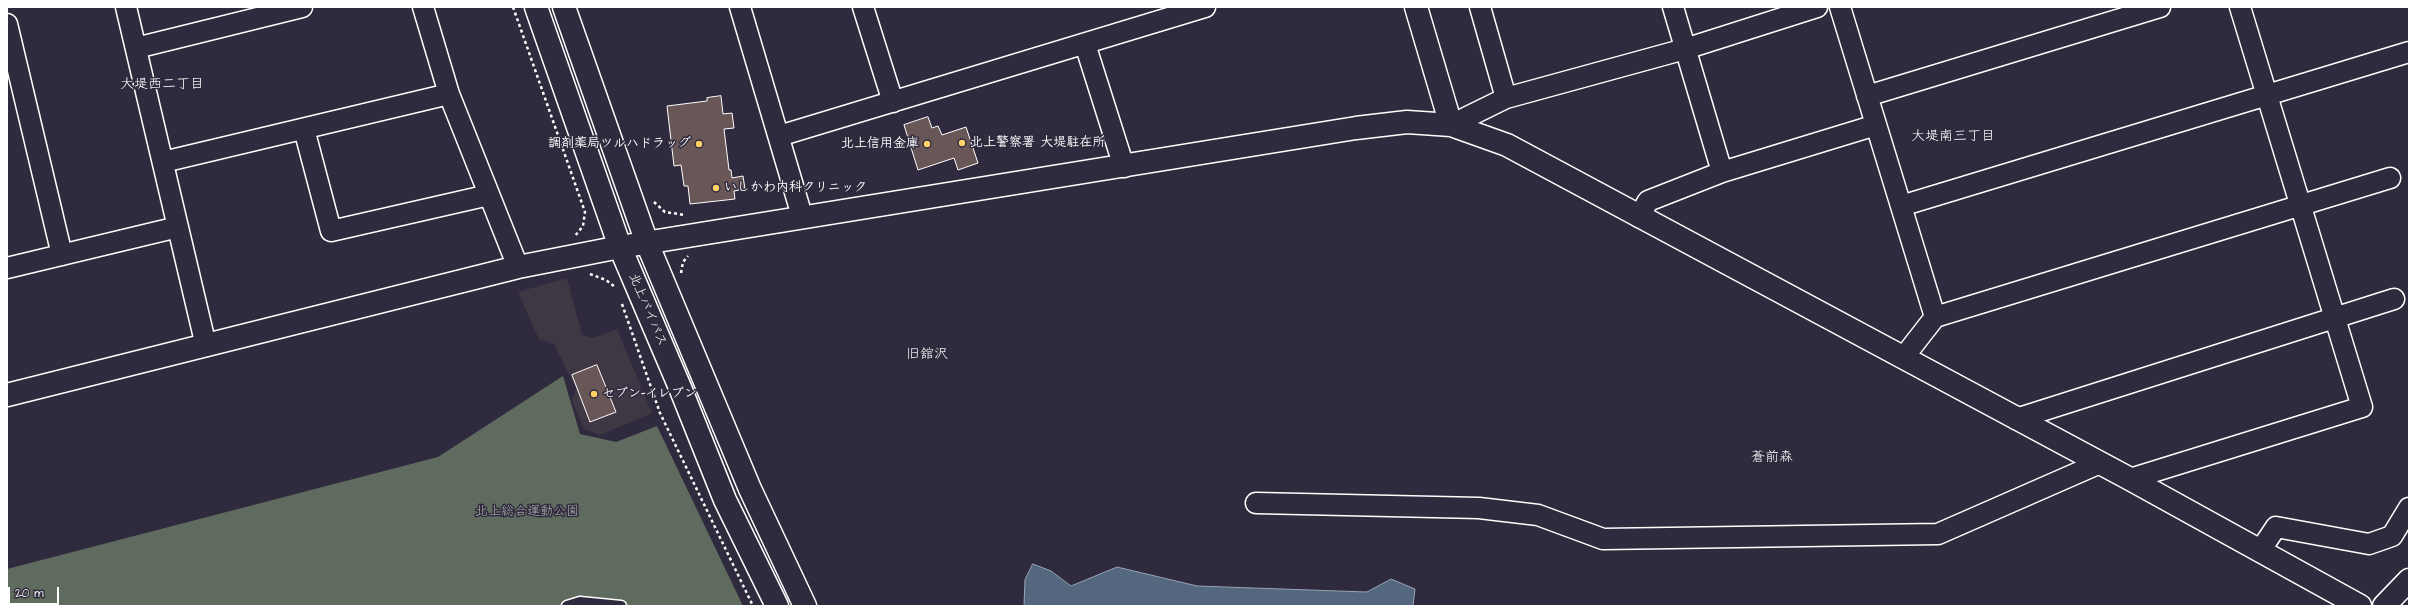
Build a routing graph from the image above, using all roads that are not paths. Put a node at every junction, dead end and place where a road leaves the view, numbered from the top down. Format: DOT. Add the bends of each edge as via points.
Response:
graph roads {
  1 [pos="126,7"];
  2 [pos="302,7"];
  3 [pos="422,7"];
  4 [pos="536,7"];
  5 [pos="564,7"];
  6 [pos="740,7"];
  7 [pos="863,7"];
  8 [pos="1205,7"];
  9 [pos="1416,7"];
  10 [pos="1480,7"];
  11 [pos="1672,7"];
  12 [pos="1817,7"];
  13 [pos="1840,7"];
  14 [pos="2160,7"];
  15 [pos="2240,7"];
  16 [pos="7,24"];
  17 [pos="1085,44"];
  18 [pos="136,48"];
  19 [pos="1685,49"];
  20 [pos="2409,52"];
  21 [pos="449,94"];
  22 [pos="1867,96"];
  23 [pos="2267,96"];
  24 [pos="1506,98"];
  25 [pos="892,102"];
  26 [pos="1452,125"];
  27 [pos="1876,125"];
  28 [pos="304,128"];
  29 [pos="779,136"];
  30 [pos="163,162"];
  31 [pos="1124,167"];
  32 [pos="1722,172"];
  33 [pos="2390,178"];
  34 [pos="489,195"];
  35 [pos="1901,206"];
  36 [pos="2301,206"];
  37 [pos="802,216"];
  38 [pos="1639,216"];
  39 [pos="178,227"];
  40 [pos="647,243"];
  41 [pos="620,247"];
  42 [pos="62,255"];
  43 [pos="518,267"];
  44 [pos="7,268"];
  45 [pos="2394,299"];
  46 [pos="1935,317"];
  47 [pos="2335,318"];
  48 [pos="206,346"];
  49 [pos="1903,358"];
  50 [pos="7,395"];
  51 [pos="2016,419"];
  52 [pos="2100,463"];
  53 [pos="2130,479"];
  54 [pos="1256,503"];
  55 [pos="2409,508"];
  56 [pos="2260,551"];
  57 [pos="2409,580"];
  58 [pos="567,606"];
  59 [pos="620,606"];
  60 [pos="777,606"];
  61 [pos="805,606"];
  62 [pos="2360,606"];
  63 [pos="2384,606"];
  1 -- 18 [label="street"];
  2 -- 18 [label="street"];
  3 -- 21 [label="street"];
  4 -- 41 [label="main road, 北上バイパス"];
  5 -- 40 [label="main road, 北上バイパス"];
  6 -- 29 [label="street"];
  7 -- 25 [label="street"];
  8 -- 17 [label="street"];
  9 -- 26 [label="main road"];
  10 -- 24 [label="street"];
  11 -- 19 [label="street"];
  12 -- 19 [label="street"];
  13 -- 22 [label="street"];
  14 -- 22 [label="street"];
  15 -- 23 [label="street"];
  16 -- 42 [label="street"];
  17 -- 25 [label="street"];
  17 -- 31 [label="street"];
  18 -- 30 [label="street"];
  19 -- 24 [label="street"];
  19 -- 32 [label="street"];
  20 -- 23 [label="street"];
  21 -- 28 [label="street"];
  21 -- 34 [label="street"];
  22 -- 27 [label="street"];
  23 -- 35 [label="street"];
  23 -- 36 [label="street"];
  24 -- 26 [label="street"];
  25 -- 29 [label="street"];
  26 -- 31 [label="main road" via="1407,122 1356,128"];
  26 -- 38 [label="main road" via="1507,145"];
  27 -- 32 [label="street"];
  27 -- 35 [label="street"];
  28 -- 30 [label="street"];
  28 -- 34 [label="street" via="330,231"];
  29 -- 37 [label="street"];
  30 -- 39 [label="street"];
  31 -- 37 [label="main road"];
  32 -- 38 [label="street" via="1648,201"];
  33 -- 36 [label="street"];
  34 -- 43 [label="street"];
  35 -- 46 [label="street"];
  36 -- 46 [label="street"];
  36 -- 47 [label="street"];
  37 -- 40 [label="main road"];
  38 -- 49 [label="main road"];
  39 -- 42 [label="street"];
  39 -- 48 [label="street"];
  40 -- 41 [label="main road"];
  40 -- 61 [label="main road, 北上バイパス" via="750,489"];
  41 -- 43 [label="main road"];
  41 -- 60 [label="main road, 北上バイパス" via="682,390 725,500"];
  42 -- 44 [label="street"];
  43 -- 48 [label="main road"];
  45 -- 47 [label="street"];
  46 -- 49 [label="street"];
  47 -- 51 [label="street"];
  47 -- 53 [label="street" via="2362,407"];
  48 -- 50 [label="main road"];
  49 -- 51 [label="main road"];
  51 -- 52 [label="main road"];
  52 -- 53 [label="main road"];
  52 -- 54 [label="street" via="1938,534 1603,539 1538,515 1479,508"];
  53 -- 56 [label="main road"];
  55 -- 56 [label="street" via="2392,536 2369,544 2276,527"];
  56 -- 62 [label="main road"];
  57 -- 63 [label="main road"];
  58 -- 59 [label="lane" via="580,602"];
}
